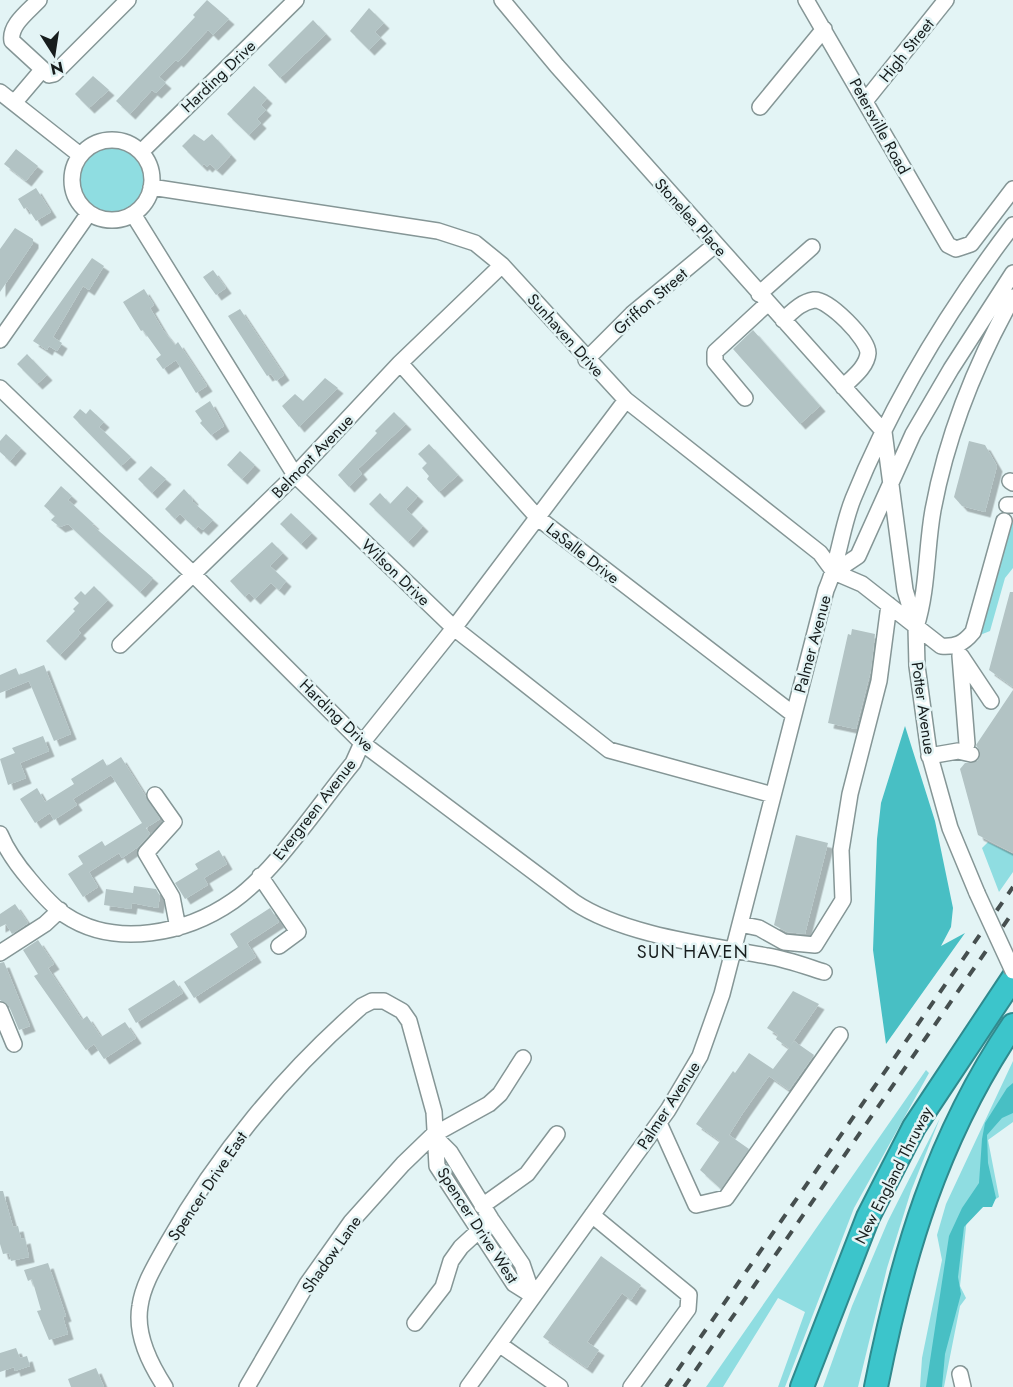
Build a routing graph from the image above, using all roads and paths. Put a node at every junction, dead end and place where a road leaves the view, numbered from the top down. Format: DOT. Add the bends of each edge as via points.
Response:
graph roads {
  1 [pos="39,0"];
  2 [pos="128,0"];
  3 [pos="296,0"];
  4 [pos="502,0"];
  5 [pos="806,0"];
  6 [pos="946,0"];
  7 [pos="824,29"];
  8 [pos="42,70"];
  9 [pos="0,92"];
  10 [pos="866,100"];
  11 [pos="14,103"];
  12 [pos="760,107"];
  13 [pos="141,152"];
  14 [pos="80,155"];
  15 [pos="151,187"];
  16 [pos="1013,189"];
  17 [pos="88,213"];
  18 [pos="133,214"];
  19 [pos="1013,225"];
  20 [pos="716,245"];
  21 [pos="813,247"];
  22 [pos="502,265"];
  23 [pos="1013,273"];
  24 [pos="1013,297"];
  25 [pos="764,299"];
  26 [pos="783,320"];
  27 [pos="0,340"];
  28 [pos="586,360"];
  29 [pos="400,363"];
  30 [pos="843,387"];
  31 [pos="0,388"];
  32 [pos="745,398"];
  33 [pos="626,400"];
  34 [pos="884,432"];
  35 [pos="295,475"];
  36 [pos="890,488"];
  37 [pos="538,518"];
  38 [pos="1004,521"];
  39 [pos="834,572"];
  40 [pos="194,575"];
  41 [pos="889,604"];
  42 [pos="916,627"];
  43 [pos="453,628"];
  44 [pos="120,645"];
  45 [pos="957,651"];
  46 [pos="991,701"];
  47 [pos="793,714"];
  48 [pos="362,743"];
  49 [pos="929,756"];
  50 [pos="155,795"];
  51 [pos="772,795"];
  52 [pos="0,834"];
  53 [pos="260,876"];
  54 [pos="60,910"];
  55 [pos="740,924"];
  56 [pos="178,928"];
  57 [pos="279,946"];
  58 [pos="733,950"];
  59 [pos="0,953"];
  60 [pos="1013,971"];
  61 [pos="824,972"];
  62 [pos="1013,978"];
  63 [pos="384,1001"];
  64 [pos="0,1010"];
  65 [pos="1013,1025"];
  66 [pos="840,1035"];
  67 [pos="14,1044"];
  68 [pos="523,1058"];
  69 [pos="659,1123"];
  70 [pos="557,1134"];
  71 [pos="433,1135"];
  72 [pos="482,1206"];
  73 [pos="592,1215"];
  74 [pos="485,1225"];
  75 [pos="533,1296"];
  76 [pos="415,1323"];
  77 [pos="499,1344"];
  78 [pos="165,1387"];
  79 [pos="247,1387"];
  80 [pos="468,1387"];
  81 [pos="560,1387"];
  82 [pos="631,1387"];
  83 [pos="802,1387"];
  84 [pos="876,1387"];
  1 -- 8 [label="street" via="11,36"];
  2 -- 8 [label="street" via="54,74"];
  3 -- 13 [label="street, Harding Drive"];
  4 -- 20 [label="street, Stonelea Place"];
  5 -- 7 [label="street, Petersville Road"];
  6 -- 10 [label="street, High Street"];
  7 -- 10 [label="street, Petersville Road"];
  7 -- 12 [label="street"];
  8 -- 11 [label="street"];
  9 -- 11 [label="street"];
  10 -- 16 [label="street, Petersville Road" via="948,246 956,249 971,244"];
  11 -- 14 [label="street"];
  13 -- 14 [label="street" via="121,141 110,140 98,142"];
  13 -- 15 [label="street" via="152,175"];
  14 -- 17 [label="street" via="71,179 79,204"];
  15 -- 18 [label="street" via="142,207"];
  15 -- 22 [label="street, Sunhaven Drive" via="438,231 475,243"];
  17 -- 18 [label="street" via="111,220"];
  17 -- 27 [label="street"];
  18 -- 35 [label="street, Wilson Drive"];
  19 -- 34 [label="street, Palmer Avenue" via="942,326"];
  20 -- 25 [label="street, Stonelea Place"];
  20 -- 28 [label="street, Griffon Street" via="632,314"];
  21 -- 25 [label="street"];
  22 -- 28 [label="street, Sunhaven Drive"];
  22 -- 29 [label="street, Belmont Avenue"];
  23 -- 36 [label="street, Palmer Avenue" via="951,369 914,434"];
  24 -- 42 [label="street" via="971,382 942,468 933,511 924,601"];
  25 -- 26 [label="street, Stonelea Place"];
  25 -- 32 [label="street" via="715,352 715,363"];
  26 -- 30 [label="street, Stonelea Place"];
  26 -- 30 [label="street" via="803,303 816,300 836,310 867,345 868,355"];
  28 -- 33 [label="street, Sunhaven Drive"];
  29 -- 35 [label="street, Belmont Avenue"];
  29 -- 37 [label="street, LaSalle Drive"];
  30 -- 34 [label="street, Stonelea Place"];
  31 -- 40 [label="street, Harding Drive"];
  33 -- 37 [label="street, Evergreen Avenue"];
  33 -- 39 [label="street, Sunhaven Drive" via="820,553"];
  34 -- 36 [label="street, Potter Avenue"];
  34 -- 39 [label="street, Palmer Avenue" via="841,531"];
  35 -- 40 [label="street, Belmont Avenue"];
  35 -- 43 [label="street, Wilson Drive"];
  36 -- 39 [label="street, Palmer Avenue" via="858,556"];
  36 -- 42 [label="street, Potter Avenue" via="906,596"];
  37 -- 43 [label="street, Evergreen Avenue"];
  37 -- 47 [label="street, LaSalle Drive"];
  38 -- 45 [label="street" via="973,632"];
  39 -- 41 [label="street, Sunhaven Drive" via="862,584"];
  39 -- 47 [label="street, Palmer Avenue"];
  40 -- 44 [label="street, Belmont Avenue"];
  40 -- 48 [label="street, Harding Drive"];
  41 -- 42 [label="street, Sunhaven Drive"];
  41 -- 55 [label="street" via="879,681 850,794 841,850 843,900 815,945 784,942 759,928"];
  42 -- 45 [label="street" via="941,646"];
  42 -- 49 [label="street, Potter Avenue"];
  43 -- 48 [label="street, Evergreen Avenue"];
  43 -- 51 [label="street, Wilson Drive" via="609,750"];
  45 -- 46 [label="street"];
  45 -- 49 [label="street" via="969,749"];
  47 -- 51 [label="street, Palmer Avenue"];
  48 -- 53 [label="street, Evergreen Avenue" via="353,763"];
  48 -- 58 [label="street, Harding Drive" via="594,915"];
  49 -- 60 [label="street, Potter Avenue, bridge" via="950,828"];
  50 -- 56 [label="street" via="174,822 146,853 172,897"];
  51 -- 55 [label="street, Palmer Avenue"];
  52 -- 54 [label="street, Evergreen Avenue" via="17,864"];
  53 -- 56 [label="street, Evergreen Avenue" via="234,900"];
  53 -- 57 [label="street" via="298,932"];
  54 -- 56 [label="street, Evergreen Avenue" via="101,930 130,933"];
  54 -- 59 [label="street"];
  55 -- 58 [label="street, Palmer Avenue"];
  58 -- 61 [label="street, Harding Drive"];
  58 -- 69 [label="street, Palmer Avenue" via="700,1056"];
  62 -- 83 [label="highway, New England Thruway" via="914,1127 868,1217"];
  63 -- 71 [label="street, Spencer Drive West" via="402,1011 409,1021 434,1112"];
  63 -- 78 [label="street, Spencer Drive East" via="362,1006 307,1057 227,1151 183,1216 144,1288 139,1308 140,1333 147,1355"];
  64 -- 67 [label="street"];
  65 -- 84 [label="highway, New England Thruway" via="961,1114 924,1198 897,1286"];
  66 -- 69 [label="street" via="726,1198 696,1205"];
  68 -- 71 [label="street, Shadow Lane" via="489,1104"];
  69 -- 73 [label="street, Palmer Avenue"];
  70 -- 72 [label="street" via="527,1174"];
  71 -- 72 [label="street, Spencer Drive West" via="450,1152"];
  71 -- 74 [label="street, Spencer Drive West" via="437,1166"];
  71 -- 79 [label="street, Shadow Lane" via="351,1222 308,1284"];
  72 -- 74 [label="street, Spencer Drive West"];
  73 -- 75 [label="street, Palmer Avenue"];
  73 -- 82 [label="street" via="689,1295 688,1309"];
  74 -- 75 [label="street, Spencer Drive West" via="514,1284"];
  74 -- 76 [label="street" via="451,1261 443,1287"];
  75 -- 77 [label="street, Palmer Avenue"];
  77 -- 80 [label="street, Palmer Avenue"];
  77 -- 81 [label="street"];
}
